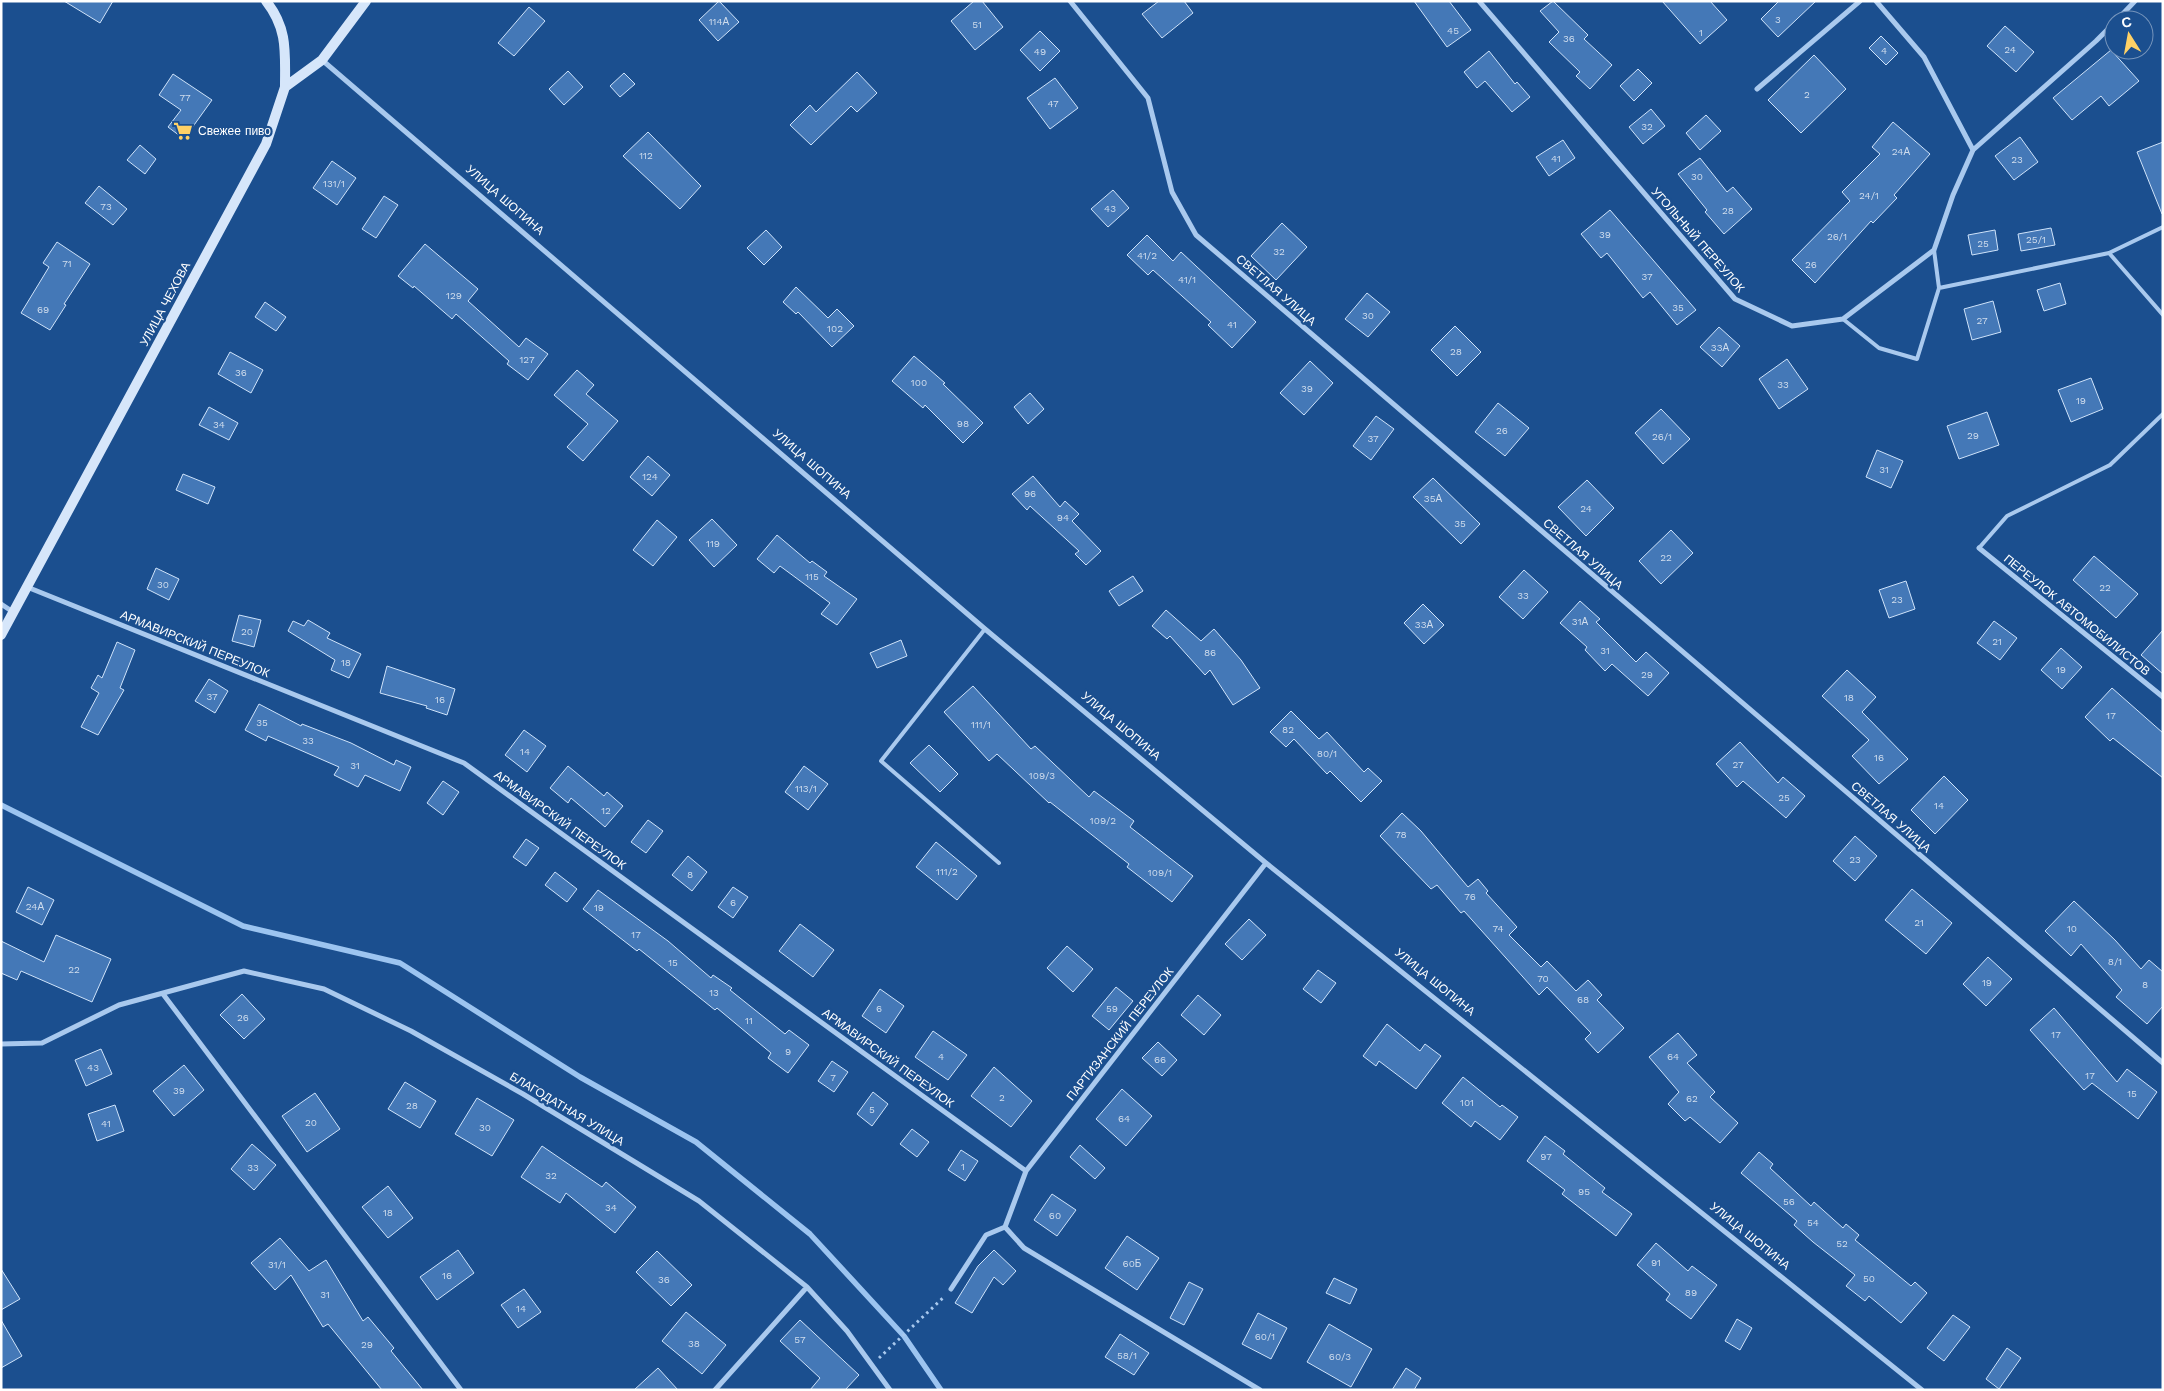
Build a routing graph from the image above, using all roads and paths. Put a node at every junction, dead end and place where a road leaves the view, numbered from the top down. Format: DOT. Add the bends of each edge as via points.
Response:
graph roads {
  1 [pos="266,1"];
  2 [pos="366,1"];
  3 [pos="1070,1"];
  4 [pos="1479,1"];
  5 [pos="1860,1"];
  6 [pos="1876,1"];
  7 [pos="2104,34"];
  8 [pos="322,60"];
  9 [pos="284,86"];
  10 [pos="1757,90"];
  11 [pos="1973,150"];
  12 [pos="2163,227"];
  13 [pos="1934,250"];
  14 [pos="2109,253"];
  15 [pos="1939,288"];
  16 [pos="2163,316"];
  17 [pos="1843,318"];
  18 [pos="2163,414"];
  19 [pos="1979,548"];
  20 [pos="26,587"];
  21 [pos="1,604"];
  22 [pos="14,612"];
  23 [pos="986,629"];
  24 [pos="1,635"];
  25 [pos="2163,697"];
  26 [pos="1266,862"];
  27 [pos="999,863"];
  28 [pos="163,994"];
  29 [pos="1,1044"];
  30 [pos="2163,1063"];
  31 [pos="1026,1171"];
  32 [pos="1005,1228"];
  33 [pos="807,1287"];
  34 [pos="951,1289"];
  35 [pos="872,1364"];
  36 [pos="460,1390"];
  37 [pos="715,1390"];
  38 [pos="890,1390"];
  39 [pos="1260,1390"];
  40 [pos="1922,1390"];
  1 -- 9 [label="main road" via="278,16 285,46"];
  2 -- 8 [label="main road"];
  3 -- 30 [label="street, СВЕТЛАЯ УЛИЦА" via="1148,98 1172,192 1196,236"];
  4 -- 17 [label="street, УГОЛЬНЫЙ ПЕРЕУЛОК" via="1735,299 1792,326"];
  5 -- 10 [label="street"];
  6 -- 11 [label="street" via="1924,56"];
  7 -- 11 [label="street"];
  8 -- 9 [label="main road"];
  8 -- 23 [label="street, УЛИЦА ШОПИНА"];
  9 -- 20 [label="main road, УЛИЦА ЧЕХОВА" via="266,144"];
  11 -- 13 [label="street"];
  12 -- 14 [label="lane"];
  13 -- 15 [label="lane"];
  13 -- 17 [label="street, УГОЛЬНЫЙ ПЕРЕУЛОК"];
  14 -- 15 [label="lane"];
  14 -- 16 [label="lane"];
  15 -- 17 [label="lane" via="1917,359 1878,348"];
  18 -- 19 [label="lane" via="2110,465 2007,516"];
  19 -- 25 [label="street, ПЕРЕУЛОК АВТОМОБИЛИСТОВ"];
  20 -- 22 [label="main road, УЛИЦА ЧЕХОВА"];
  20 -- 31 [label="street, АРМАВИРСКИЙ ПЕРЕУЛОК" via="464,763"];
  21 -- 22 [label="street"];
  22 -- 24 [label="main road, УЛИЦА ЧЕХОВА"];
  23 -- 26 [label="street, УЛИЦА ШОПИНА"];
  23 -- 27 [label="lane" via="881,761"];
  26 -- 31 [label="street, ПАРТИЗАНСКИЙ ПЕРЕУЛОК"];
  26 -- 40 [label="street, УЛИЦА ШОПИНА"];
  28 -- 29 [label="street, БЛАГОДАТНАЯ УЛИЦА" via="119,1005 42,1043"];
  28 -- 33 [label="street, БЛАГОДАТНАЯ УЛИЦА" via="244,972 324,989 411,1031 523,1094 699,1201"];
  28 -- 36 [label="street"];
  31 -- 32 [label="street, ПАРТИЗАНСКИЙ ПЕРЕУЛОК"];
  32 -- 34 [label="street" via="986,1235"];
  32 -- 39 [label="street" via="1024,1248"];
  33 -- 35 [label="street" via="848,1331"];
  33 -- 37 [label="street"];
  34 -- 35 [label="path"];
  35 -- 38 [label="street"];
}
